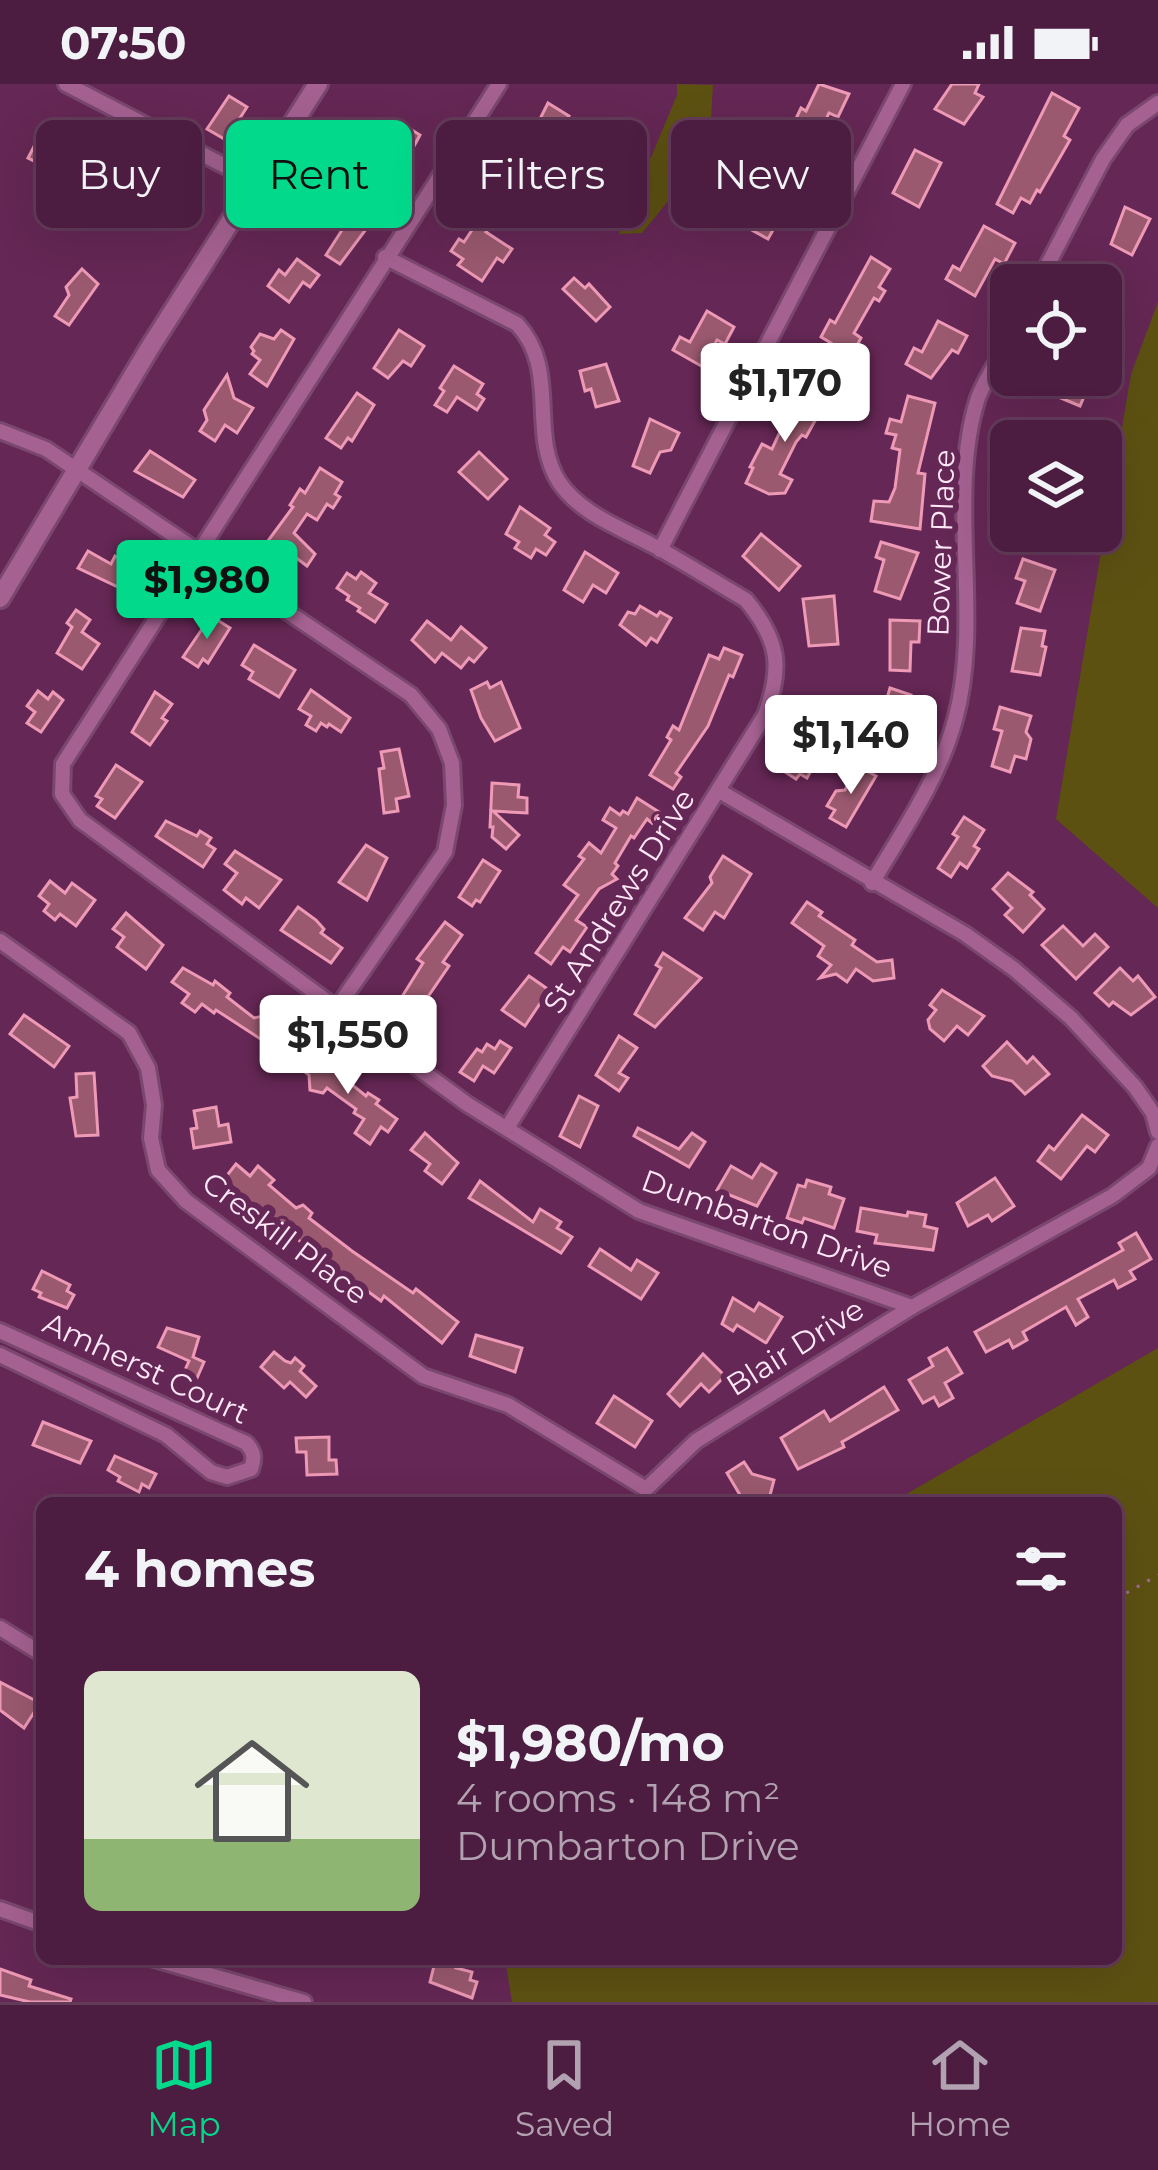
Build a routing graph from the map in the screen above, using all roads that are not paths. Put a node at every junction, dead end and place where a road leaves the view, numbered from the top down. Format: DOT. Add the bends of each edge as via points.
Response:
graph roads {
  1 [pos="66,84"];
  2 [pos="317,84"];
  3 [pos="499,84"];
  4 [pos="903,84"];
  5 [pos="1158,103"];
  6 [pos="295,120"];
  7 [pos="226,167"];
  8 [pos="227,228"];
  9 [pos="385,257"];
  10 [pos="1048,264"];
  11 [pos="990,376"];
  12 [pos="0,430"];
  13 [pos="76,471"];
  14 [pos="660,550"];
  15 [pos="199,552"];
  16 [pos="0,598"];
  17 [pos="721,792"];
  18 [pos="872,883"];
  19 [pos="0,940"];
  20 [pos="338,1008"];
  21 [pos="507,1128"];
  22 [pos="1158,1132"];
  23 [pos="1158,1146"];
  24 [pos="912,1307"];
  25 [pos="0,1331"];
  26 [pos="0,1355"];
  27 [pos="646,1489"];
  28 [pos="0,1628"];
  29 [pos="36,1650"];
  30 [pos="0,1909"];
  31 [pos="36,1922"];
  32 [pos="190,1965"];
  33 [pos="304,2002"];
  1 -- 7 [label="street"];
  2 -- 6 [label="street"];
  3 -- 9 [label="street, Dumbarton Drive"];
  4 -- 14 [label="street"];
  5 -- 10 [label="street" via="1127,125 1103,159"];
  8 -- 13 [label="street"];
  9 -- 14 [label="street, St Andrews Drive" via="517,325 534,342 557,479 579,506"];
  9 -- 15 [label="street, Dumbarton Drive"];
  11 -- 18 [label="street, Bower Place" via="977,400 969,459 955,721 922,799"];
  12 -- 13 [label="street"];
  13 -- 15 [label="street"];
  13 -- 16 [label="street"];
  14 -- 17 [label="street, St Andrews Drive" via="746,601 776,650 776,687"];
  15 -- 20 [label="street" via="411,694 439,729 452,764 445,852"];
  15 -- 20 [label="street, Dumbarton Drive" via="63,764 62,794 80,820"];
  17 -- 18 [label="street"];
  17 -- 21 [label="street, St Andrews Drive"];
  18 -- 22 [label="street" via="965,934 1071,1018 1135,1087"];
  19 -- 27 [label="street, Creskill Place" via="129,1033 148,1068 158,1170 187,1202 423,1376 508,1405"];
  20 -- 21 [label="street, Dumbarton Drive"];
  21 -- 24 [label="street, Dumbarton Drive" via="639,1211"];
  23 -- 24 [label="street, Blair Drive" via="1149,1168 1112,1196"];
  24 -- 27 [label="street, Blair Drive" via="696,1441"];
  25 -- 26 [label="street, Amherst Court" via="246,1443 254,1454 250,1469 227,1477 212,1472 166,1435"];
  28 -- 29 [label="street"];
  30 -- 31 [label="street"];
  32 -- 33 [label="street"];
}
